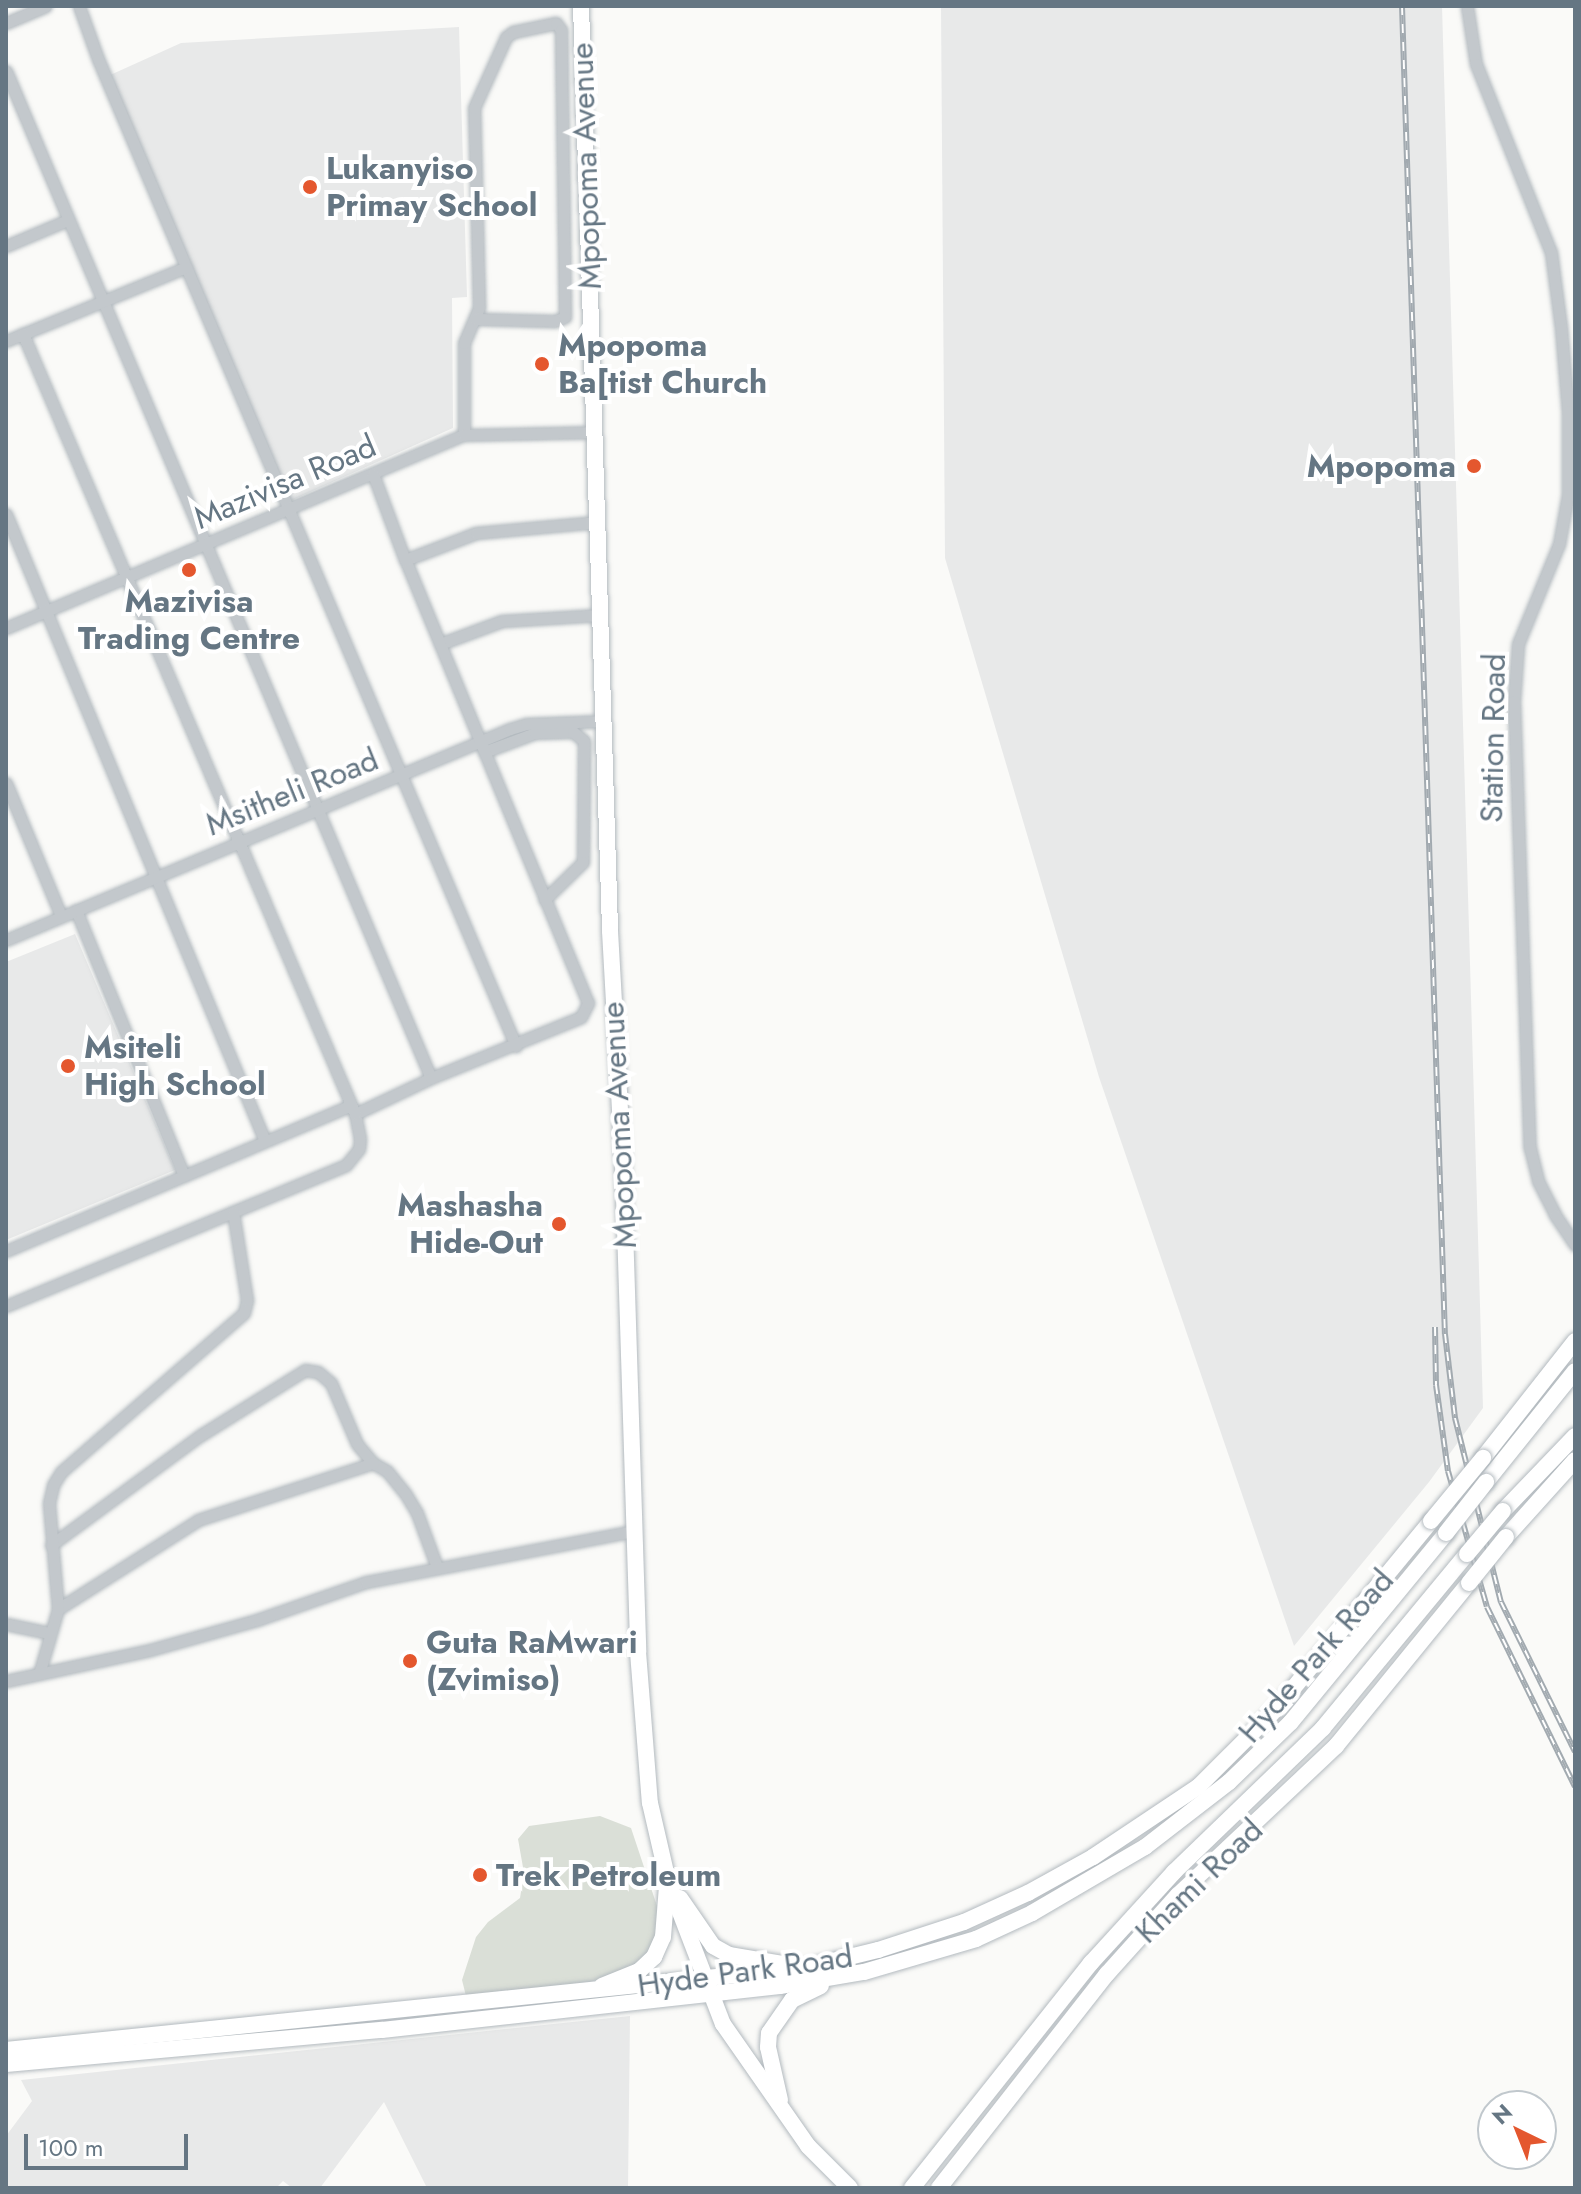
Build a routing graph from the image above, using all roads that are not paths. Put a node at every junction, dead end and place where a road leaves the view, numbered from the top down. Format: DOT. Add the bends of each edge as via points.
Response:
graph roads {
  1 [pos="46,6"];
  2 [pos="79,6"];
  3 [pos="581,6"];
  4 [pos="1467,6"];
  5 [pos="6,23"];
  6 [pos="6,71"];
  7 [pos="68,220"];
  8 [pos="6,246"];
  9 [pos="186,267"];
  10 [pos="105,298"];
  11 [pos="476,319"];
  12 [pos="23,334"];
  13 [pos="6,341"];
  14 [pos="595,432"];
  15 [pos="464,435"];
  16 [pos="373,474"];
  17 [pos="288,508"];
  18 [pos="6,514"];
  19 [pos="598,522"];
  20 [pos="207,543"];
  21 [pos="405,560"];
  22 [pos="129,576"];
  23 [pos="48,610"];
  24 [pos="600,615"];
  25 [pos="6,628"];
  26 [pos="440,644"];
  27 [pos="604,721"];
  28 [pos="482,746"];
  29 [pos="401,775"];
  30 [pos="6,783"];
  31 [pos="320,809"];
  32 [pos="238,843"];
  33 [pos="158,876"];
  34 [pos="544,900"];
  35 [pos="76,910"];
  36 [pos="61,916"];
  37 [pos="6,940"];
  38 [pos="516,1046"];
  39 [pos="431,1078"];
  40 [pos="352,1110"];
  41 [pos="265,1141"];
  42 [pos="184,1176"];
  43 [pos="233,1212"];
  44 [pos="1575,1245"];
  45 [pos="6,1251"];
  46 [pos="6,1306"];
  47 [pos="1575,1341"];
  48 [pos="1575,1371"];
  49 [pos="1575,1436"];
  50 [pos="1575,1460"];
  51 [pos="373,1463"];
  52 [pos="634,1531"];
  53 [pos="51,1545"];
  54 [pos="437,1567"];
  55 [pos="58,1609"];
  56 [pos="6,1624"];
  57 [pos="49,1633"];
  58 [pos="39,1674"];
  59 [pos="6,1681"];
  60 [pos="668,1881"];
  61 [pos="804,1968"];
  62 [pos="864,1972"];
  63 [pos="707,1987"];
  64 [pos="580,1994"];
  65 [pos="6,2050"];
  66 [pos="6,2064"];
  67 [pos="783,2109"];
  68 [pos="913,2185"];
  69 [pos="849,2186"];
  70 [pos="939,2188"];
  1 -- 5 [label="street"];
  2 -- 9 [label="street"];
  3 -- 14 [label="street, Mpopoma Avenue"];
  4 -- 44 [label="street, Station Road" via="1476,64 1551,252 1561,328 1568,495 1559,544 1518,644 1514,701 1530,1148 1538,1181"];
  6 -- 7 [label="street"];
  7 -- 8 [label="street"];
  7 -- 10 [label="street"];
  9 -- 10 [label="street"];
  9 -- 17 [label="street"];
  10 -- 12 [label="street"];
  10 -- 20 [label="street"];
  11 -- 11 [label="street" via="474,108 506,37 556,23 561,30 565,317"];
  11 -- 15 [label="street" via="464,343"];
  12 -- 13 [label="street"];
  12 -- 22 [label="street"];
  14 -- 15 [label="street, Mazivisa Road"];
  14 -- 19 [label="street, Mpopoma Avenue"];
  15 -- 16 [label="street, Mazivisa Road"];
  16 -- 17 [label="street, Mazivisa Road"];
  16 -- 21 [label="street"];
  17 -- 20 [label="street, Mazivisa Road"];
  17 -- 29 [label="street"];
  18 -- 23 [label="street"];
  19 -- 21 [label="street" via="476,533"];
  19 -- 24 [label="street, Mpopoma Avenue"];
  20 -- 22 [label="street, Mazivisa Road"];
  20 -- 31 [label="street"];
  21 -- 26 [label="street"];
  22 -- 23 [label="street, Mazivisa Road"];
  22 -- 32 [label="street"];
  23 -- 25 [label="street, Mazivisa Road"];
  23 -- 33 [label="street"];
  24 -- 26 [label="street" via="502,621"];
  24 -- 27 [label="street, Mpopoma Avenue"];
  26 -- 28 [label="street"];
  27 -- 28 [label="street, Msitheli Road" via="526,724"];
  27 -- 52 [label="street, Mpopoma Avenue"];
  28 -- 29 [label="street, Msitheli Road"];
  28 -- 34 [label="street"];
  28 -- 34 [label="street" via="535,733 573,732 584,741 583,862"];
  29 -- 31 [label="street, Msitheli Road"];
  29 -- 38 [label="street"];
  30 -- 36 [label="street"];
  31 -- 32 [label="street, Msitheli Road"];
  31 -- 39 [label="street"];
  32 -- 33 [label="street, Msitheli Road"];
  32 -- 40 [label="street"];
  33 -- 35 [label="street, Msitheli Road"];
  33 -- 41 [label="street"];
  34 -- 38 [label="street" via="588,1003 581,1017"];
  35 -- 36 [label="street, Msitheli Road"];
  35 -- 42 [label="street"];
  36 -- 37 [label="street, Msitheli Road"];
  38 -- 39 [label="street"];
  39 -- 40 [label="street"];
  40 -- 41 [label="street"];
  40 -- 43 [label="street" via="359,1149 346,1165"];
  41 -- 42 [label="street"];
  42 -- 45 [label="street"];
  43 -- 46 [label="street"];
  43 -- 53 [label="street" via="247,1300 244,1313 61,1472 49,1503"];
  47 -- 61 [label="street, Hyde Park Road, bridge" via="1277,1708 1199,1786 1028,1893 964,1922"];
  48 -- 62 [label="street, Hyde Park Road, bridge" via="1291,1722 1229,1782 1145,1847 1059,1898 976,1939"];
  49 -- 68 [label="street, bridge" via="1503,1511 1323,1728 1174,1872 1102,1951"];
  50 -- 70 [label="street, Khami Road, bridge" via="1336,1746 1178,1895 1107,1974"];
  51 -- 53 [label="street" via="357,1444 331,1383 318,1372 305,1370 201,1435"];
  51 -- 54 [label="street" via="405,1493"];
  51 -- 55 [label="street" via="198,1520"];
  52 -- 54 [label="street"];
  52 -- 60 [label="street, Mpopoma Avenue" via="650,1803"];
  53 -- 55 [label="street"];
  54 -- 58 [label="street" via="366,1582 150,1650"];
  55 -- 57 [label="street"];
  56 -- 57 [label="street"];
  57 -- 58 [label="street"];
  58 -- 59 [label="street"];
  60 -- 61 [label="street" via="713,1946 729,1955"];
  60 -- 63 [label="street, Mpopoma Avenue"];
  60 -- 64 [label="street" via="663,1937 654,1957 639,1971"];
  61 -- 63 [label="street, Hyde Park Road"];
  62 -- 63 [label="street, Hyde Park Road"];
  62 -- 67 [label="street" via="792,2000 769,2033"];
  63 -- 64 [label="street, Hyde Park Road"];
  63 -- 66 [label="street, Hyde Park Road" via="382,2030"];
  63 -- 67 [label="street, Mpopoma Avenue" via="723,2024"];
  64 -- 65 [label="street, Hyde Park Road"];
  67 -- 69 [label="street, Mpopoma Avenue" via="808,2146"];
}
